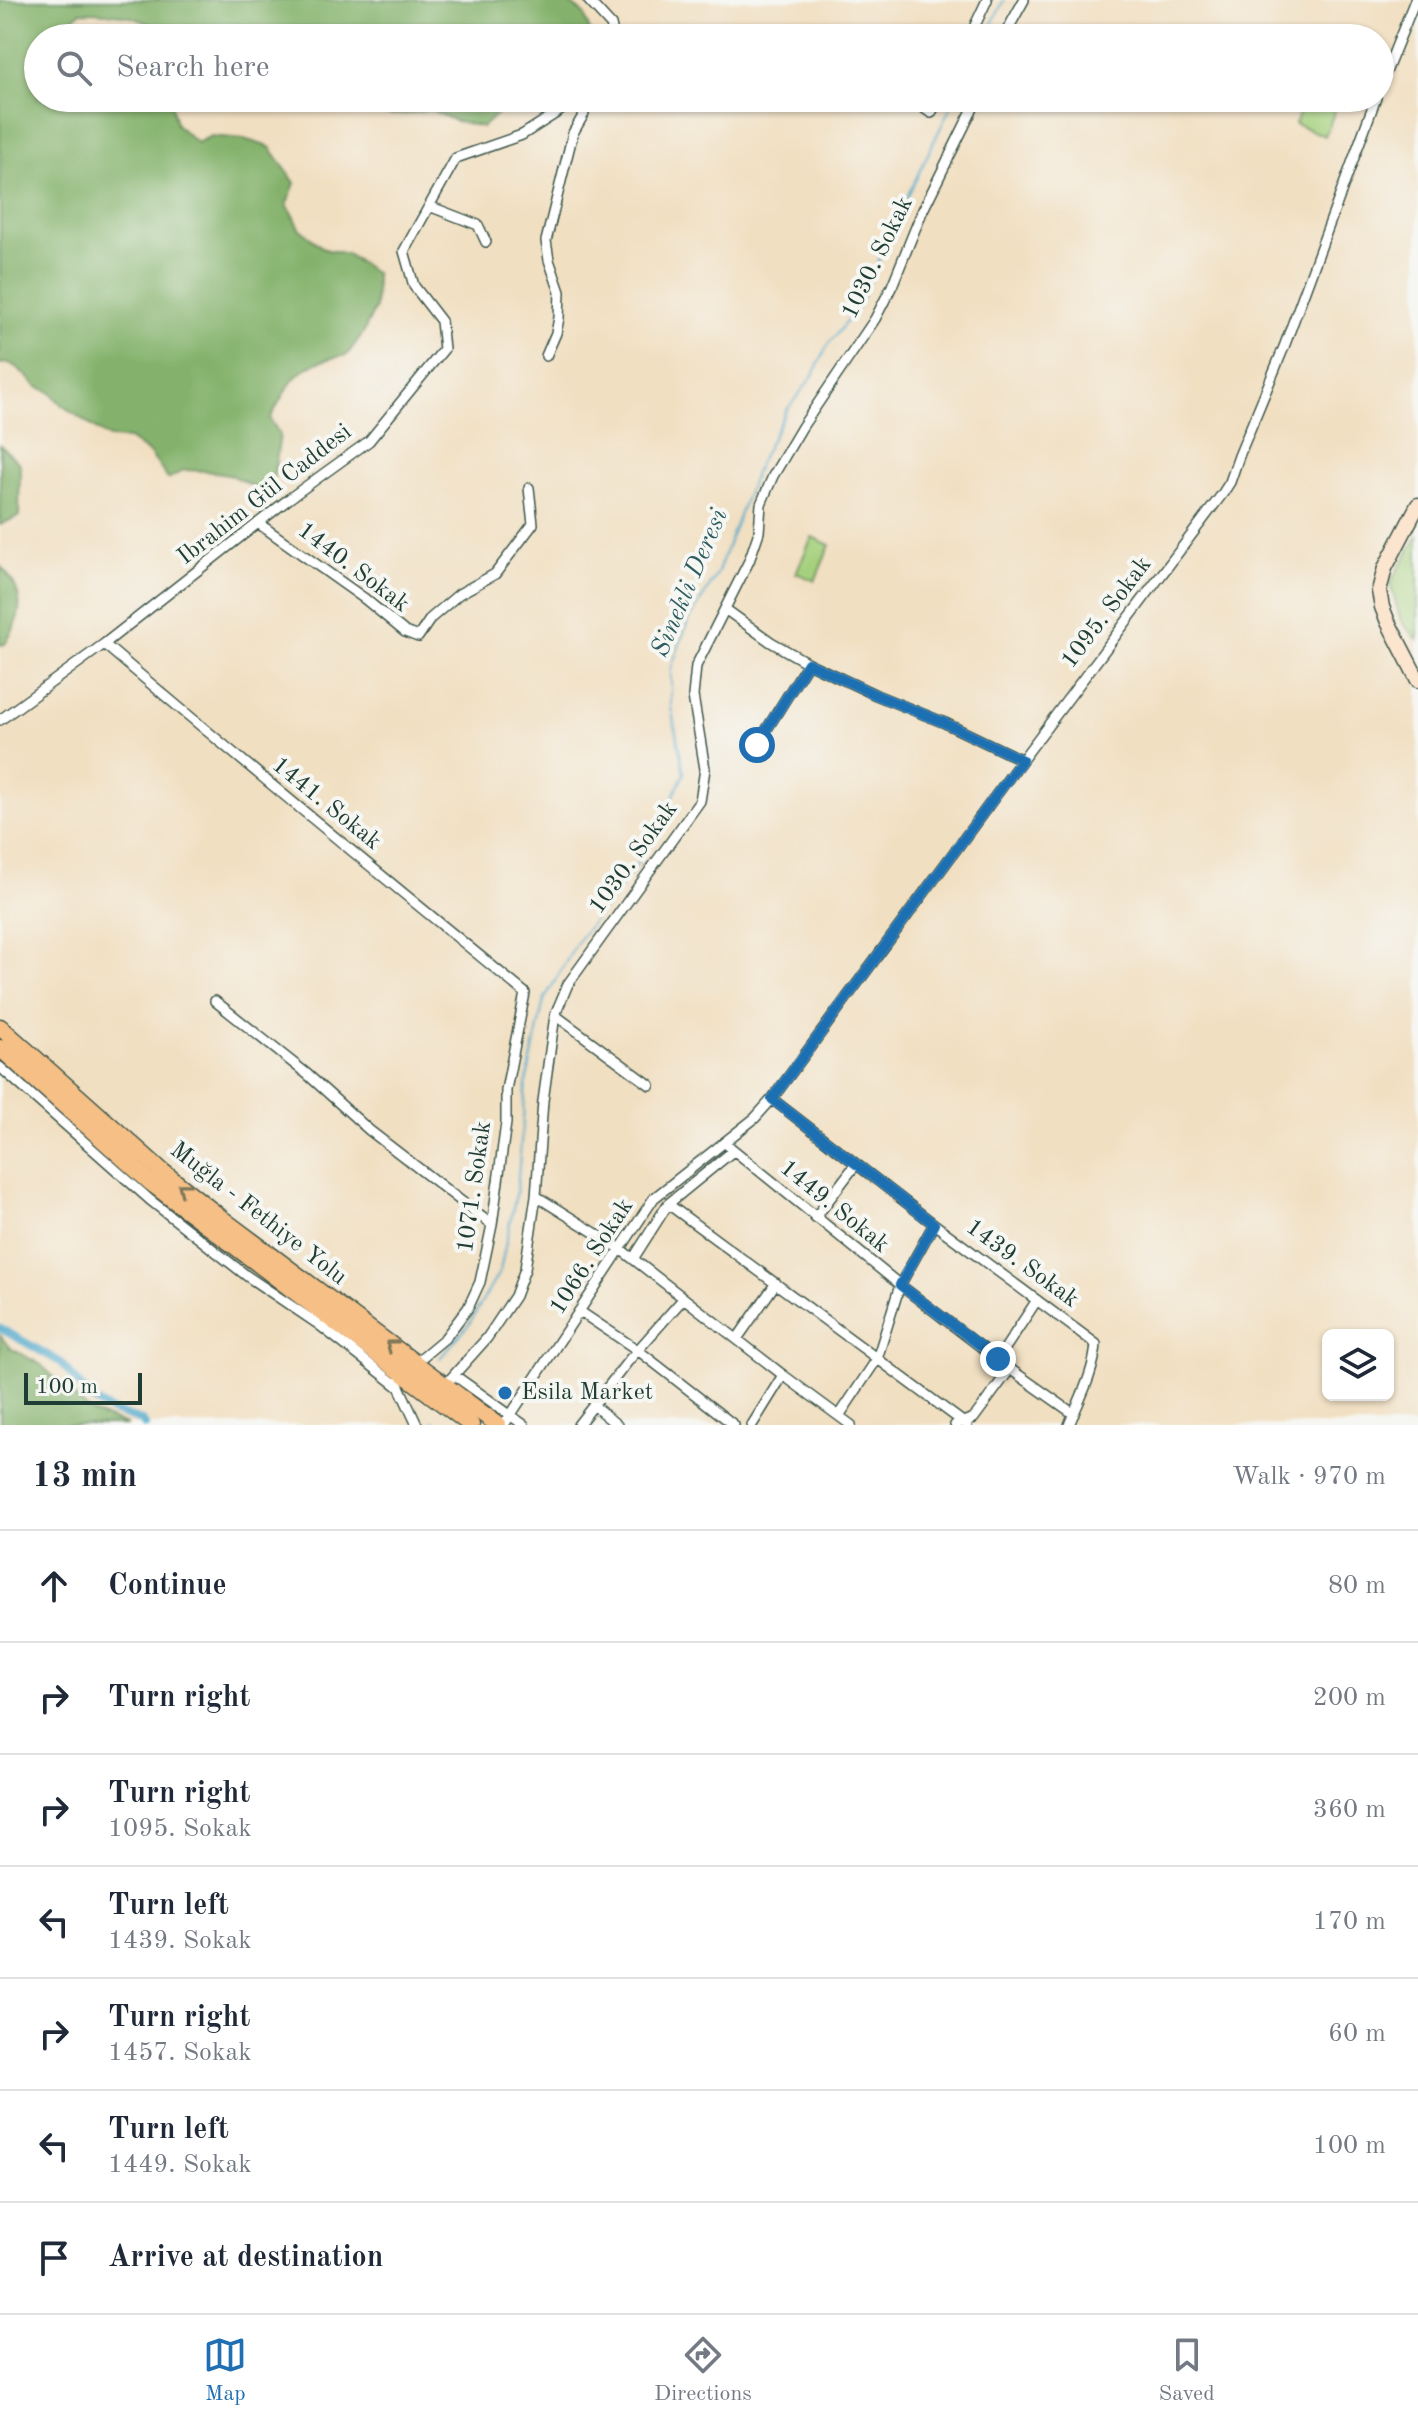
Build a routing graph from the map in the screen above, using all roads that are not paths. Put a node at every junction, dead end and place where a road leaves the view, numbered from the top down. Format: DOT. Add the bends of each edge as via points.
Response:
graph roads {
  1 [pos="588,0"];
  2 [pos="987,0"];
  3 [pos="1024,0"];
  4 [pos="1415,0"];
  5 [pos="610,24"];
  6 [pos="976,24"];
  7 [pos="1011,24"];
  8 [pos="1394,52"];
  9 [pos="559,112"];
  10 [pos="584,112"];
  11 [pos="971,112"];
  12 [pos="1371,112"];
  13 [pos="429,206"];
  14 [pos="486,242"];
  15 [pos="546,356"];
  16 [pos="529,488"];
  17 [pos="1418,505"];
  18 [pos="258,523"];
  19 [pos="725,609"];
  20 [pos="104,644"];
  21 [pos="808,663"];
  22 [pos="1418,680"];
  23 [pos="0,720"];
  24 [pos="757,745"];
  25 [pos="1022,760"];
  26 [pos="525,993"];
  27 [pos="215,1001"];
  28 [pos="555,1015"];
  29 [pos="0,1027"];
  30 [pos="0,1048"];
  31 [pos="0,1067"];
  32 [pos="650,1085"];
  33 [pos="772,1099"];
  34 [pos="729,1147"];
  35 [pos="856,1164"];
  36 [pos="536,1196"];
  37 [pos="668,1204"];
  38 [pos="815,1218"];
  39 [pos="934,1224"];
  40 [pos="492,1225"];
  41 [pos="619,1248"];
  42 [pos="633,1259"];
  43 [pos="251,1269"];
  44 [pos="776,1283"];
  45 [pos="900,1285"];
  46 [pos="683,1299"];
  47 [pos="1037,1300"];
  48 [pos="579,1311"];
  49 [pos="737,1339"];
  50 [pos="639,1351"];
  51 [pos="877,1359"];
  52 [pos="998,1359"];
  53 [pos="415,1363"];
  54 [pos="390,1364"];
  55 [pos="1010,1369"];
  56 [pos="783,1375"];
  57 [pos="450,1380"];
  58 [pos="399,1387"];
  59 [pos="593,1405"];
  60 [pos="1074,1414"];
  61 [pos="839,1416"];
  62 [pos="505,1422"];
  63 [pos="962,1424"];
  64 [pos="417,1425"];
  65 [pos="471,1425"];
  66 [pos="524,1425"];
  67 [pos="578,1425"];
  68 [pos="617,1425"];
  69 [pos="734,1425"];
  70 [pos="752,1425"];
  71 [pos="851,1425"];
  72 [pos="1069,1425"];
  1 -- 5 [label="street"];
  2 -- 6 [label="street"];
  3 -- 7 [label="street"];
  4 -- 8 [label="street"];
  9 -- 13 [label="street, Ibrahim Gül Caddesi" via="522,135 456,158"];
  10 -- 15 [label="street" via="573,133 546,241 560,292 556,333"];
  11 -- 19 [label="street, 1030. Sokak" via="875,319 773,476 749,561"];
  12 -- 25 [label="street, 1095. Sokak" via="1230,482"];
  13 -- 14 [label="street" via="478,225"];
  13 -- 18 [label="street, Ibrahim Gül Caddesi" via="404,251 414,286 441,321 444,349 369,441"];
  16 -- 18 [label="street, 1440. Sokak" via="533,524 495,574 459,594 418,637"];
  17 -- 22 [label="main road" via="1385,568 1379,591 1388,622"];
  18 -- 20 [label="street, Ibrahim Gül Caddesi"];
  19 -- 21 [label="street"];
  19 -- 28 [label="street, 1030. Sokak" via="696,666 693,696 705,769 700,801 568,984"];
  20 -- 23 [label="street, Ibrahim Gül Caddesi"];
  20 -- 26 [label="street, 1441. Sokak"];
  21 -- 24 [label="street"];
  21 -- 25 [label="street"];
  25 -- 33 [label="street, 1095. Sokak"];
  26 -- 40 [label="street, 1071. Sokak" via="506,1090"];
  27 -- 40 [label="street"];
  28 -- 32 [label="street"];
  28 -- 36 [label="street, 1030. Sokak"];
  53 -- 29 [label="highway, Muğla - Fethiye Yolu, one-way" via="163,1172"];
  30 -- 43 [label="highway, Muğla - Fethiye Yolu"];
  31 -- 43 [label="street" via="150,1200"];
  33 -- 34 [label="street, 1066. Sokak"];
  33 -- 35 [label="street, 1439. Sokak"];
  34 -- 37 [label="street"];
  34 -- 38 [label="street, 1449. Sokak"];
  34 -- 41 [label="street, 1066. Sokak" via="654,1198"];
  35 -- 38 [label="street"];
  35 -- 39 [label="street, 1439. Sokak"];
  36 -- 41 [label="street"];
  36 -- 57 [label="street, 1030. Sokak" via="525,1269 515,1296"];
  37 -- 42 [label="street"];
  37 -- 44 [label="street"];
  38 -- 45 [label="street, 1449. Sokak"];
  39 -- 45 [label="street"];
  39 -- 47 [label="street, 1439. Sokak"];
  40 -- 53 [label="street, 1071. Sokak" via="480,1282 468,1308 445,1338"];
  41 -- 42 [label="street"];
  41 -- 48 [label="street, 1066. Sokak"];
  42 -- 46 [label="street"];
  43 -- 54 [label="highway, Muğla - Fethiye Yolu"];
  43 -- 58 [label="street"];
  44 -- 49 [label="street"];
  44 -- 51 [label="street"];
  45 -- 51 [label="street"];
  45 -- 52 [label="street, 1449. Sokak"];
  46 -- 49 [label="street"];
  46 -- 50 [label="street"];
  47 -- 52 [label="street"];
  47 -- 60 [label="street, 1439. Sokak" via="1096,1344"];
  48 -- 50 [label="street"];
  48 -- 62 [label="street, 1066. Sokak"];
  49 -- 56 [label="street"];
  50 -- 59 [label="street"];
  50 -- 69 [label="street"];
  51 -- 61 [label="street"];
  51 -- 63 [label="street"];
  52 -- 55 [label="street, 1449. Sokak"];
  53 -- 57 [label="highway, Muğla - Fethiye Yolu"];
  54 -- 58 [label="street"];
  54 -- 65 [label="highway, Muğla - Fethiye Yolu"];
  55 -- 60 [label="street, 1449. Sokak"];
  55 -- 63 [label="street" via="974,1418"];
  56 -- 61 [label="street"];
  56 -- 70 [label="street"];
  57 -- 62 [label="highway, Muğla - Fethiye Yolu"];
  58 -- 64 [label="street"];
  59 -- 67 [label="street"];
  59 -- 68 [label="street"];
  60 -- 72 [label="street"];
  61 -- 71 [label="street"];
  62 -- 66 [label="street"];
}
